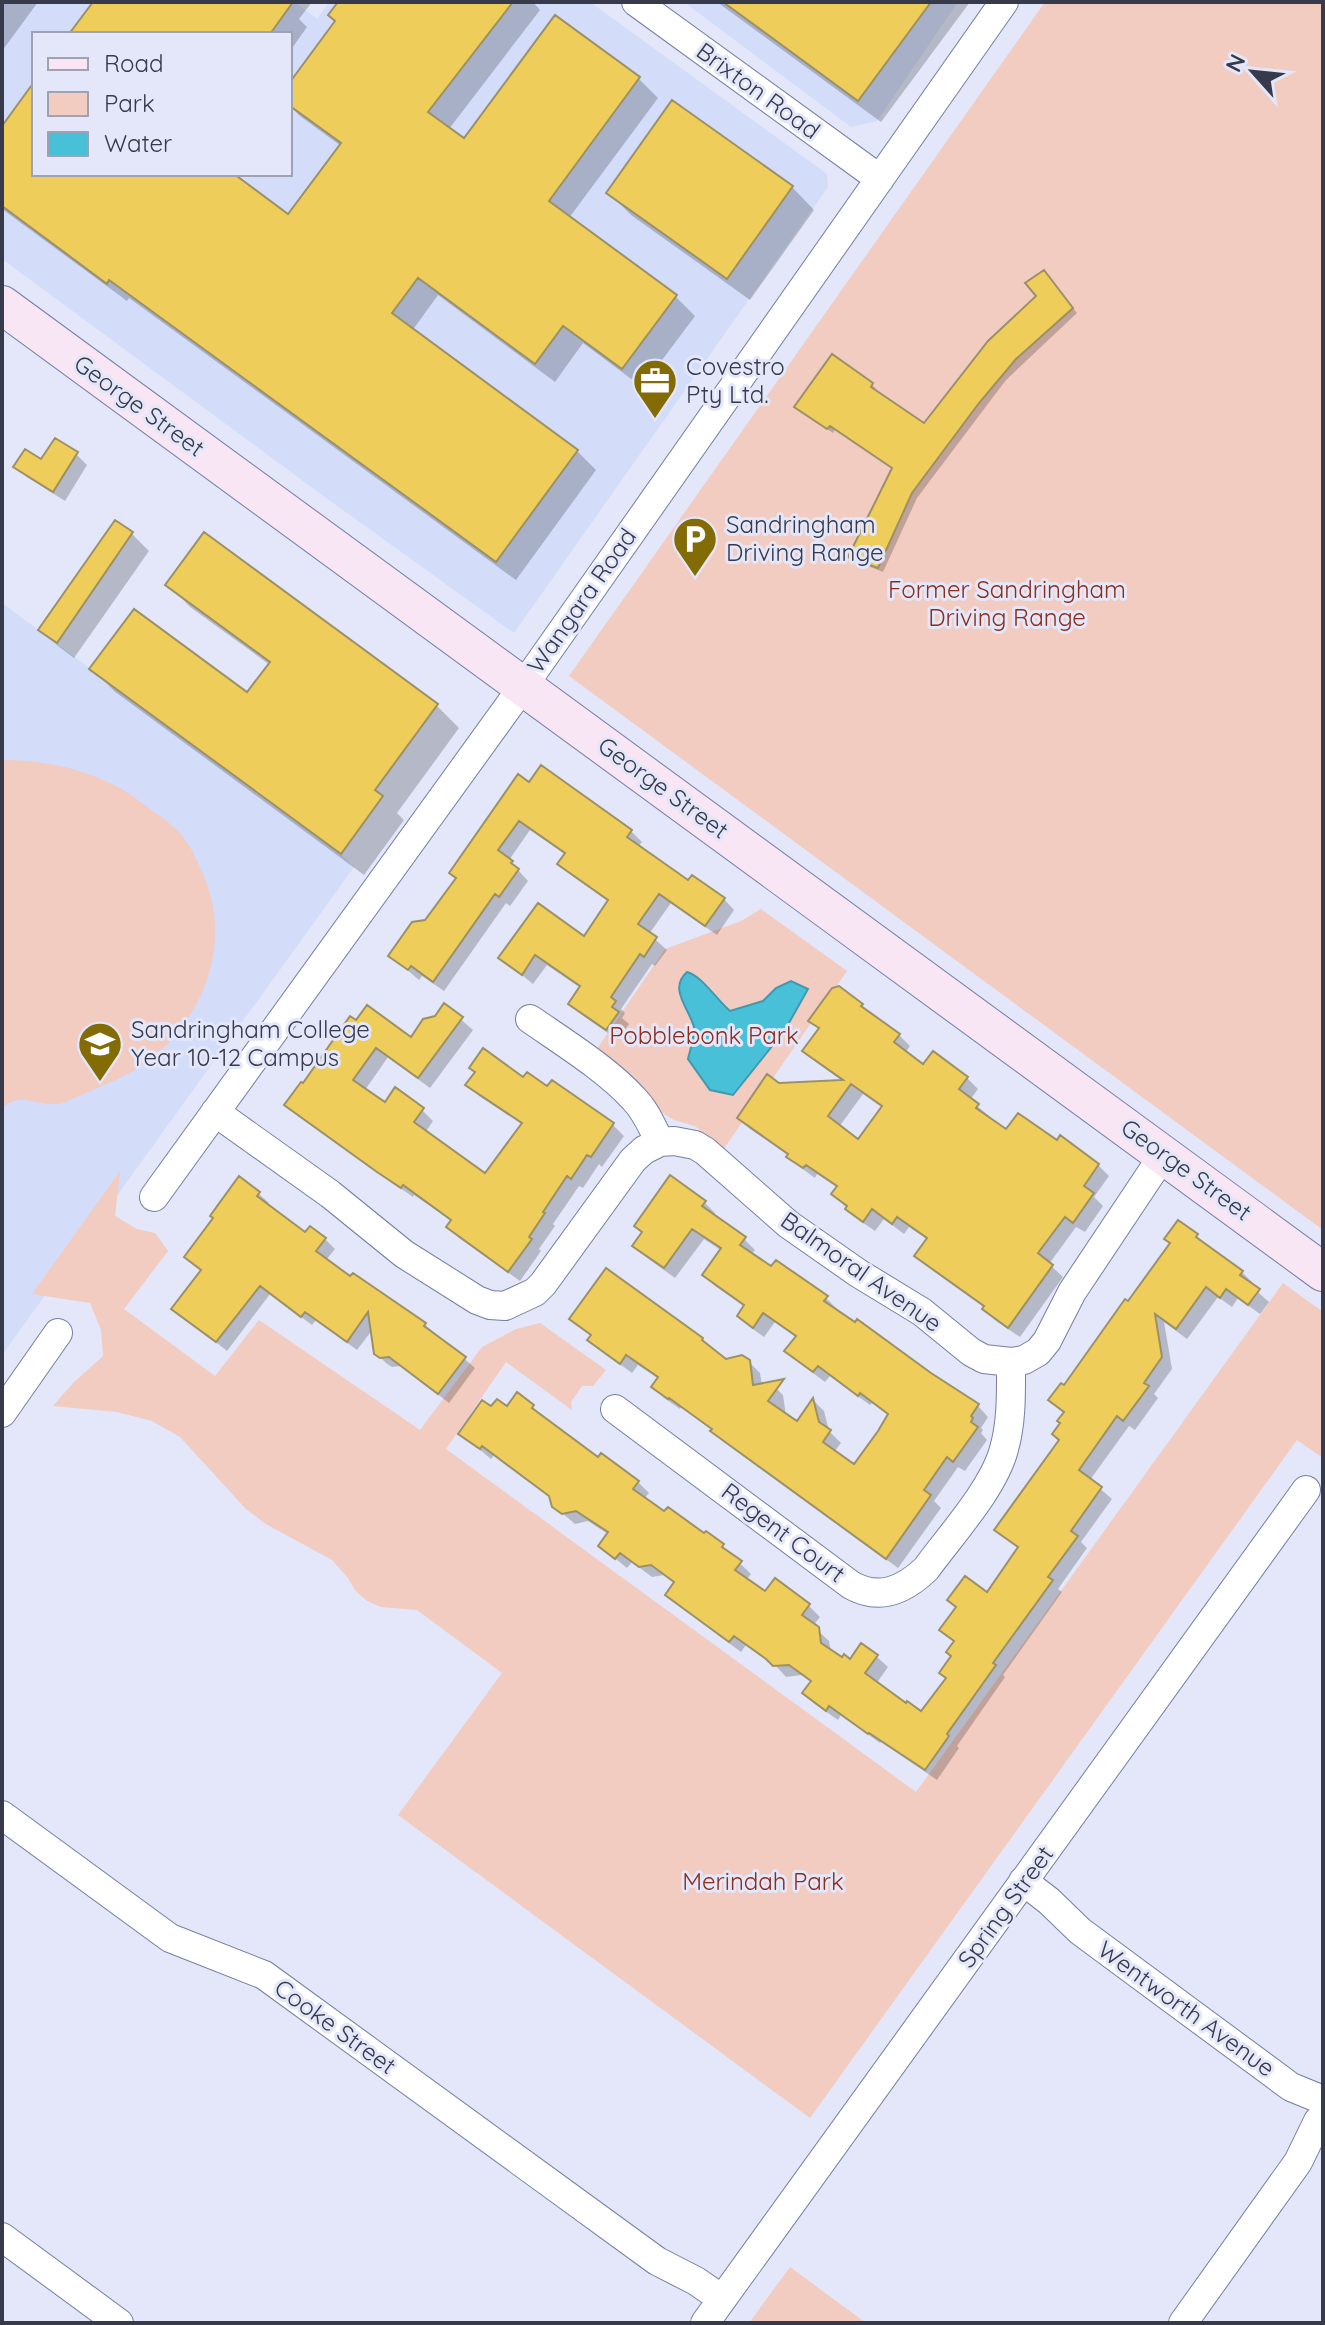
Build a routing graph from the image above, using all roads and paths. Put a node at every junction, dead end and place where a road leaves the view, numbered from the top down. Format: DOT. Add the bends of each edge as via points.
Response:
graph roads {
  1 [pos="636,2"];
  2 [pos="1004,2"];
  3 [pos="880,179"];
  4 [pos="2,305"];
  5 [pos="524,685"];
  6 [pos="530,1019"];
  7 [pos="215,1112"];
  8 [pos="660,1142"];
  9 [pos="1164,1154"];
  10 [pos="154,1197"];
  11 [pos="1323,1272"];
  12 [pos="58,1333"];
  13 [pos="1011,1362"];
  14 [pos="615,1409"];
  15 [pos="2,1413"];
  16 [pos="1306,1490"];
  17 [pos="2,1815"];
  18 [pos="1020,1887"];
  19 [pos="1321,2118"];
  20 [pos="2,2237"];
  21 [pos="714,2311"];
  22 [pos="119,2323"];
  23 [pos="1183,2323"];
  1 -- 3 [label="street, Brixton Road"];
  2 -- 3 [label="street, Wangara Road"];
  3 -- 5 [label="street, Wangara Road"];
  4 -- 5 [label="street, George Street"];
  5 -- 7 [label="street, Wangara Road"];
  5 -- 9 [label="street, George Street"];
  6 -- 8 [label="street" via="633,1098"];
  7 -- 8 [label="street" via="404,1254 490,1305 505,1306 535,1292 633,1160"];
  7 -- 10 [label="street, Wangara Road"];
  8 -- 13 [label="street, Balmoral Avenue" via="695,1145 788,1224 922,1312 981,1359"];
  9 -- 11 [label="street, George Street"];
  9 -- 13 [label="street" via="1072,1292 1047,1341 1038,1352"];
  12 -- 15 [label="street"];
  13 -- 14 [label="street, Regent Court" via="1009,1425 996,1470 926,1569 900,1589 885,1593 851,1585"];
  16 -- 18 [label="street, Spring Street"];
  17 -- 21 [label="street, Cooke Street" via="170,1938 264,1975 657,2261"];
  18 -- 19 [label="street, Wentworth Avenue" via="1043,1911 1080,1931 1291,2087"];
  18 -- 21 [label="street, Spring Street"];
  19 -- 23 [label="street" via="1298,2162"];
  20 -- 22 [label="street"];
}
